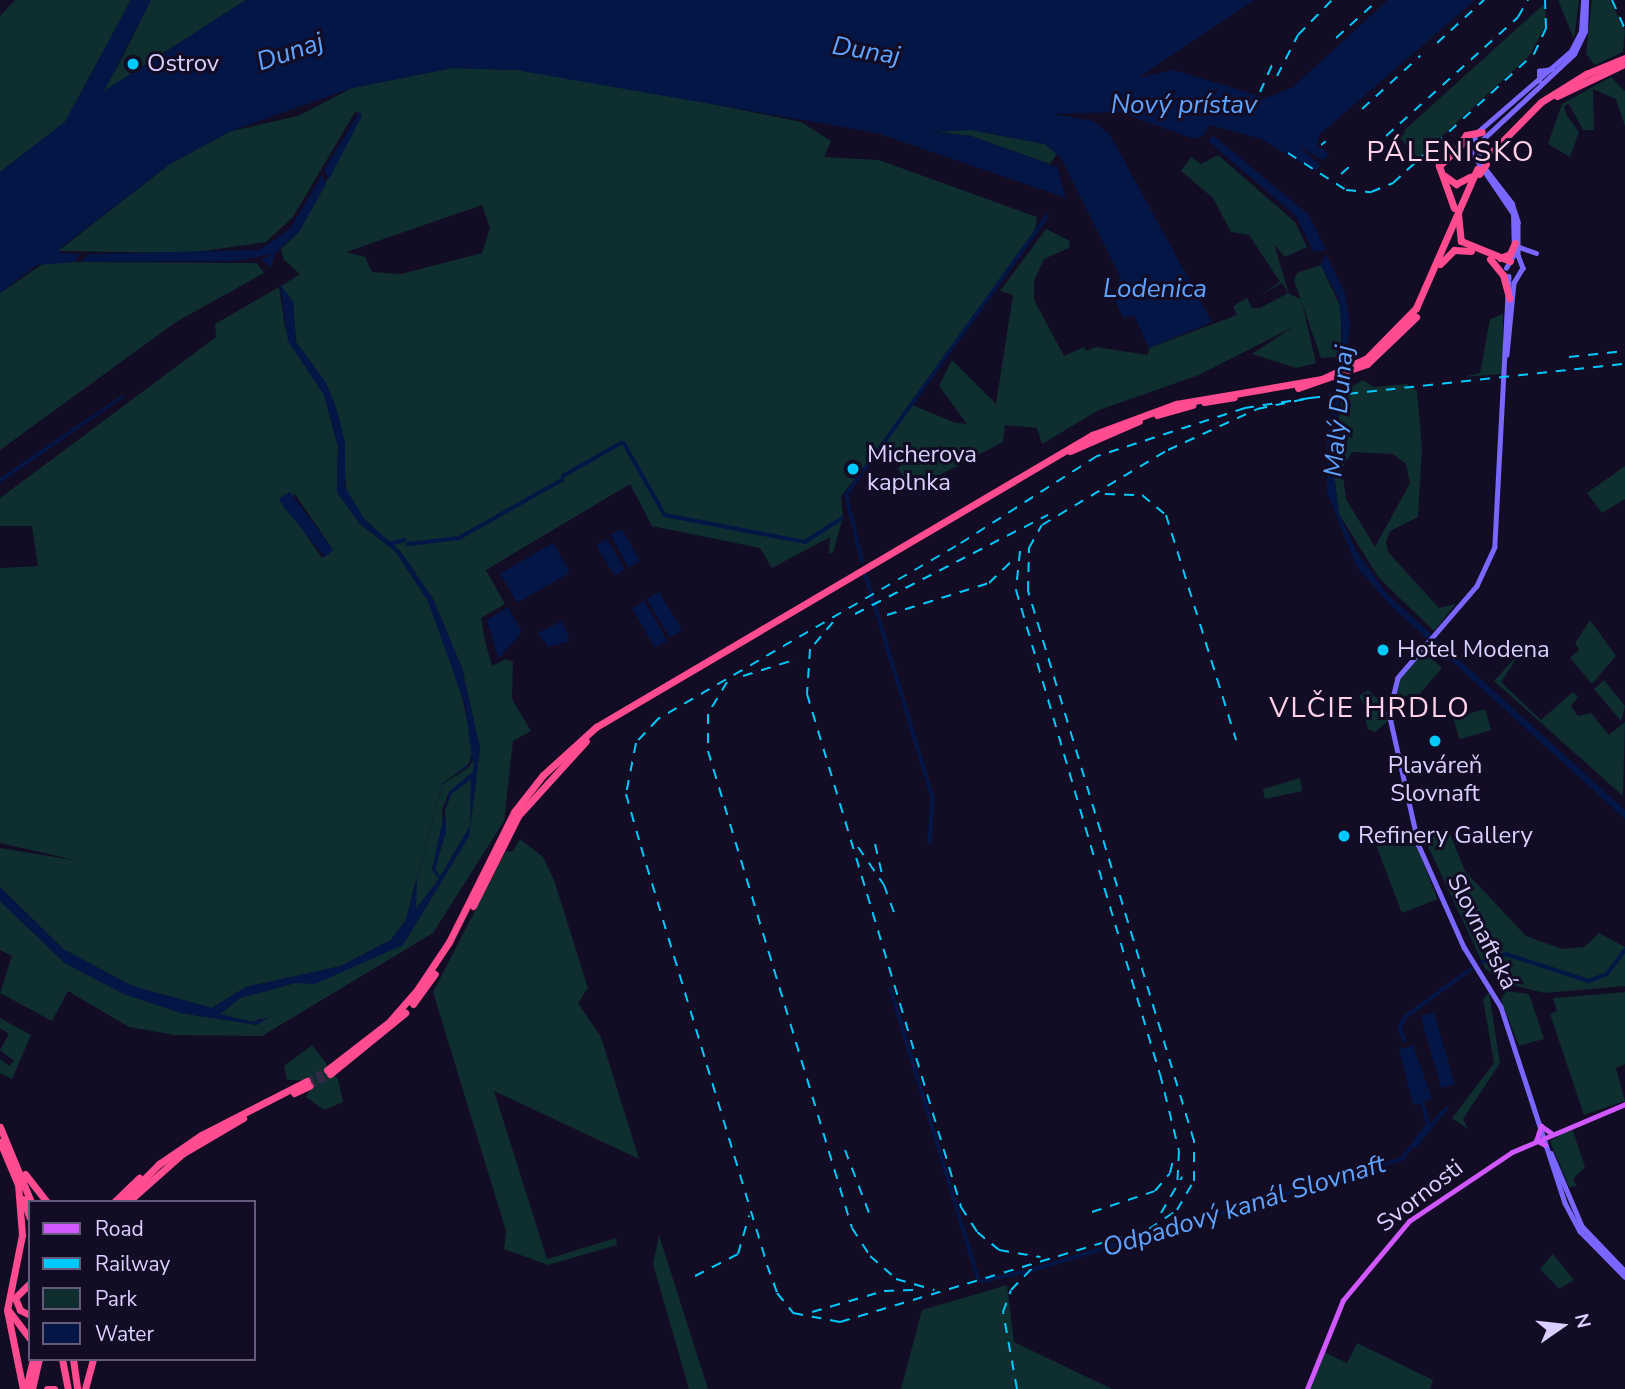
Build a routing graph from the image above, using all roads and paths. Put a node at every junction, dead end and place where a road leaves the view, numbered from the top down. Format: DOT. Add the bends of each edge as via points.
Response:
graph roads {
  1 [pos="1585,0"];
  2 [pos="1624,63"];
  3 [pos="1484,132"];
  4 [pos="1475,137"];
  5 [pos="1466,148"];
  6 [pos="1480,167"];
  7 [pos="1460,198"];
  8 [pos="1456,213"];
  9 [pos="1516,247"];
  10 [pos="1536,253"];
  11 [pos="1492,258"];
  12 [pos="1521,260"];
  13 [pos="1440,264"];
  14 [pos="1506,264"];
  15 [pos="1510,276"];
  16 [pos="1518,277"];
  17 [pos="1511,292"];
  18 [pos="1370,359"];
  19 [pos="1506,359"];
  20 [pos="328,1072"];
  21 [pos="1625,1104"];
  22 [pos="1541,1126"];
  23 [pos="1,1130"];
  24 [pos="1551,1133"];
  25 [pos="1544,1136"];
  26 [pos="1536,1140"];
  27 [pos="0,1142"];
  28 [pos="1547,1144"];
  29 [pos="24,1173"];
  30 [pos="18,1184"];
  31 [pos="33,1200"];
  32 [pos="33,1200"];
  33 [pos="45,1200"];
  34 [pos="117,1200"];
  35 [pos="130,1200"];
  36 [pos="28,1212"];
  37 [pos="1625,1271"];
  38 [pos="1625,1277"];
  39 [pos="28,1284"];
  40 [pos="7,1300"];
  41 [pos="28,1313"];
  42 [pos="28,1338"];
  43 [pos="32,1361"];
  44 [pos="39,1361"];
  45 [pos="64,1361"];
  46 [pos="75,1361"];
  47 [pos="92,1361"];
  48 [pos="25,1389"];
  49 [pos="32,1389"];
  50 [pos="47,1389"];
  51 [pos="54,1389"];
  52 [pos="70,1389"];
  53 [pos="81,1389"];
  54 [pos="1307,1389"];
  1 -- 3 [label="main road" via="1578,39"];
  1 -- 3 [label="main road" via="1586,28 1576,51"];
  2 -- 6 [label="highway" via="1543,105"];
  3 -- 4 [label="main road"];
  3 -- 5 [label="main road"];
  3 -- 5 [label="highway" via="1465,136"];
  3 -- 6 [label="main road"];
  4 -- 5 [label="main road"];
  4 -- 5 [label="main road"];
  5 -- 6 [label="main road"];
  5 -- 6 [label="highway" via="1446,160 1445,176 1456,184"];
  5 -- 7 [label="highway" via="1440,166"];
  5 -- 9 [label="main road" via="1510,209"];
  6 -- 7 [label="highway"];
  6 -- 9 [label="main road" via="1515,210"];
  7 -- 8 [label="highway"];
  8 -- 11 [label="highway" via="1461,241"];
  8 -- 13 [label="highway"];
  8 -- 18 [label="highway" via="1416,308"];
  9 -- 10 [label="main road"];
  9 -- 11 [label="highway" via="1508,256"];
  9 -- 12 [label="main road"];
  9 -- 14 [label="main road"];
  11 -- 13 [label="highway" via="1458,249"];
  11 -- 14 [label="highway"];
  11 -- 17 [label="highway"];
  12 -- 14 [label="main road"];
  12 -- 16 [label="main road, Slovnaftská"];
  13 -- 18 [label="highway" via="1415,318"];
  14 -- 15 [label="main road"];
  14 -- 16 [label="main road"];
  14 -- 17 [label="main road"];
  15 -- 16 [label="main road"];
  15 -- 17 [label="main road, Slovnaftská"];
  16 -- 17 [label="main road, Slovnaftská"];
  17 -- 19 [label="main road, Slovnaftská"];
  17 -- 19 [label="main road, Slovnaftská"];
  18 -- 20 [label="highway" via="1314,383 1195,402 1119,423 1061,451 596,727 543,775 514,812 449,942 417,990 389,1022"];
  19 -- 22 [label="main road, Slovnaftská" via="1495,547 1482,578 1396,681 1389,705 1413,827 1462,943 1499,1003"];
  21 -- 24 [label="main road, Svornosti"];
  22 -- 24 [label="main road"];
  22 -- 25 [label="main road, Slovnaftská"];
  22 -- 26 [label="main road"];
  23 -- 29 [label="highway"];
  23 -- 32 [label="highway"];
  24 -- 25 [label="main road, Svornosti"];
  24 -- 28 [label="main road"];
  25 -- 26 [label="main road, Svornosti"];
  25 -- 28 [label="main road, Slovnaftská"];
  26 -- 28 [label="main road"];
  26 -- 54 [label="main road, Svornosti" via="1456,1186 1388,1242 1341,1304"];
  27 -- 30 [label="highway"];
  28 -- 37 [label="main road" via="1580,1222"];
  28 -- 38 [label="main road" via="1576,1225"];
  29 -- 31 [label="highway"];
  29 -- 33 [label="highway"];
  30 -- 36 [label="highway"];
  30 -- 40 [label="highway" via="22,1235"];
  34 -- 35 [label="highway" via="159,1164 216,1126 308,1084 200,1141"];
  39 -- 41 [label="highway" via="20,1288 15,1300"];
  40 -- 42 [label="highway"];
  40 -- 48 [label="highway"];
  43 -- 48 [label="highway"];
  44 -- 49 [label="highway"];
  45 -- 52 [label="highway"];
  46 -- 53 [label="highway"];
  47 -- 53 [label="highway"];
  50 -- 51 [label="highway"];
}
